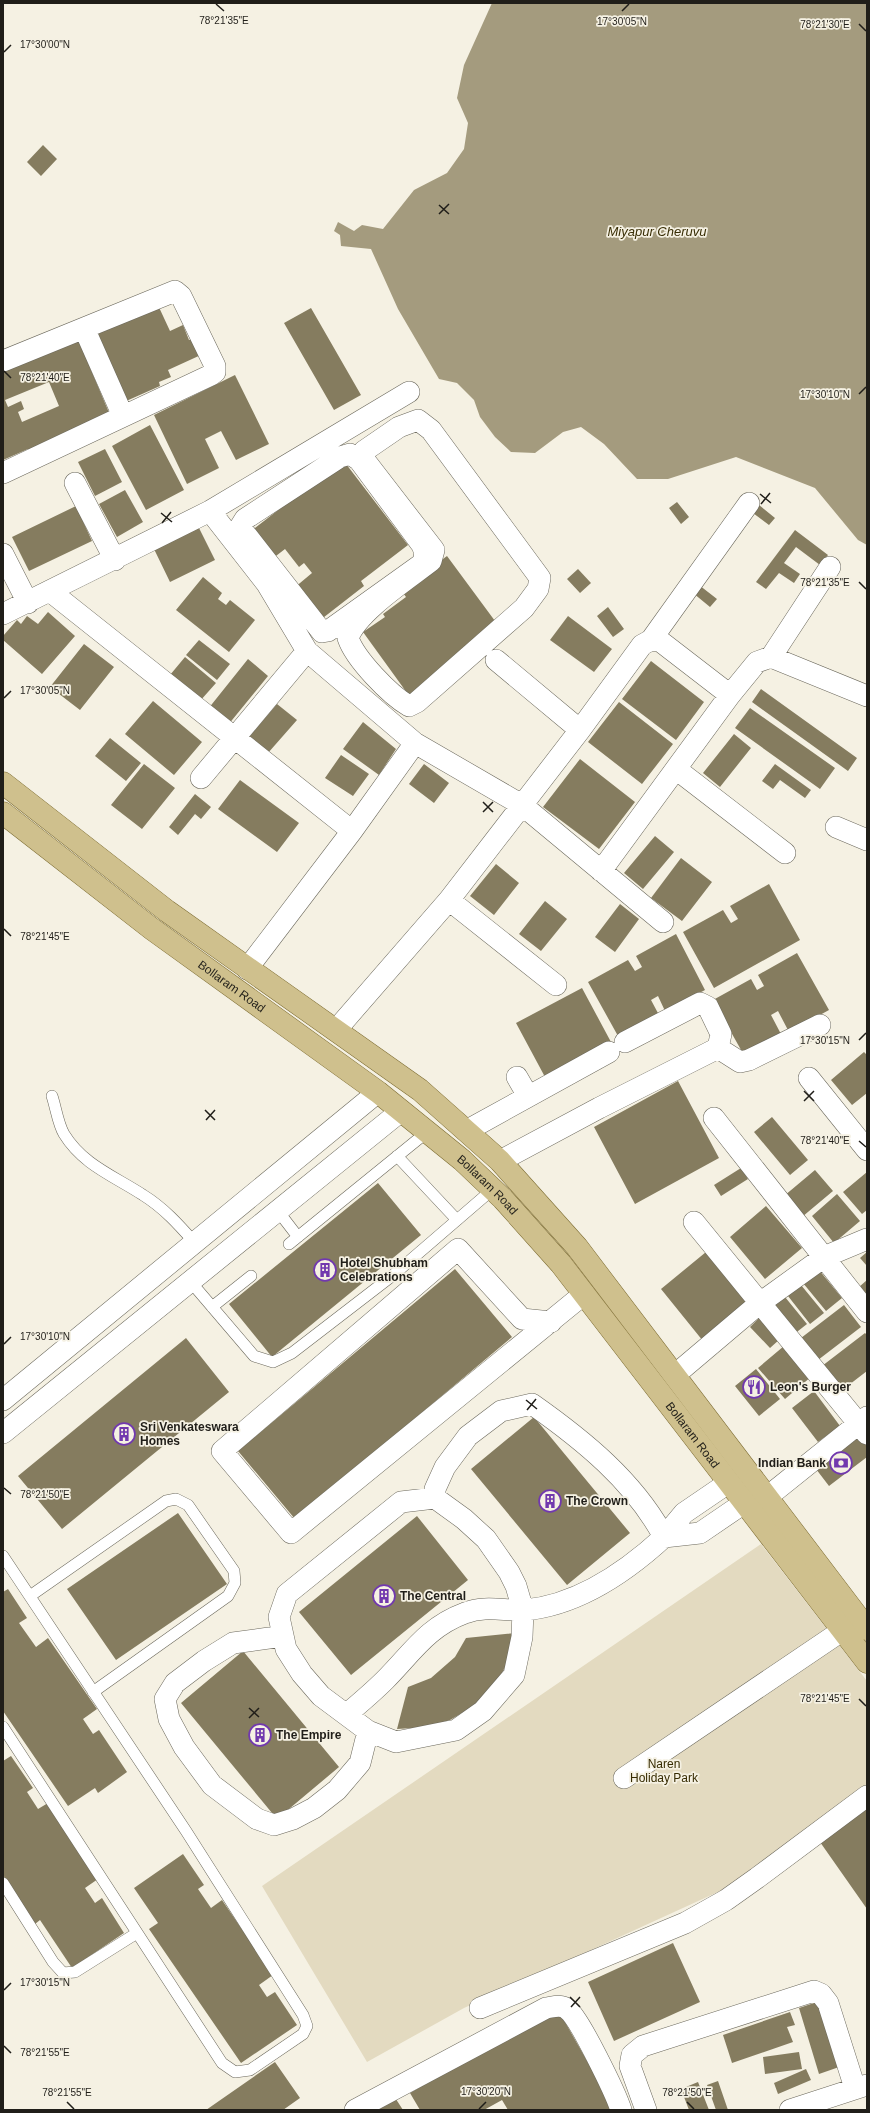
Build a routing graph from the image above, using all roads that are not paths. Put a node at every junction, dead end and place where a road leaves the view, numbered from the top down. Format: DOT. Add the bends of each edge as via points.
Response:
graph roads {
  1 [pos="84,328"];
  2 [pos="3,361"];
  3 [pos="408,392"];
  4 [pos="123,416"];
  5 [pos="3,473"];
  6 [pos="75,483"];
  7 [pos="749,503"];
  8 [pos="210,511"];
  9 [pos="3,554"];
  10 [pos="115,560"];
  11 [pos="830,567"];
  12 [pos="278,575"];
  13 [pos="51,592"];
  14 [pos="28,603"];
  15 [pos="3,614"];
  16 [pos="651,640"];
  17 [pos="307,651"];
  18 [pos="771,657"];
  19 [pos="496,660"];
  20 [pos="370,671"];
  21 [pos="351,689"];
  22 [pos="730,695"];
  23 [pos="867,696"];
  24 [pos="409,706"];
  25 [pos="394,725"];
  26 [pos="580,730"];
  27 [pos="234,738"];
  28 [pos="415,743"];
  29 [pos="676,769"];
  30 [pos="201,778"];
  31 [pos="3,783"];
  32 [pos="522,805"];
  33 [pos="3,814"];
  34 [pos="836,827"];
  35 [pos="352,831"];
  36 [pos="867,840"];
  37 [pos="785,854"];
  38 [pos="601,871"];
  39 [pos="449,900"];
  40 [pos="663,922"];
  41 [pos="247,969"];
  42 [pos="556,985"];
  43 [pos="820,1025"];
  44 [pos="336,1030"];
  45 [pos="718,1048"];
  46 [pos="517,1076"];
  47 [pos="809,1078"];
  48 [pos="378,1092"];
  49 [pos="52,1096"];
  50 [pos="528,1096"];
  51 [pos="401,1111"];
  52 [pos="714,1118"];
  53 [pos="466,1131"];
  54 [pos="427,1132"];
  55 [pos="867,1150"];
  56 [pos="397,1156"];
  57 [pos="500,1161"];
  58 [pos="493,1189"];
  59 [pos="278,1211"];
  60 [pos="456,1220"];
  61 [pos="694,1222"];
  62 [pos="298,1237"];
  63 [pos="867,1239"];
  64 [pos="195,1243"];
  65 [pos="289,1244"];
  66 [pos="824,1257"];
  67 [pos="251,1276"];
  68 [pos="190,1281"];
  69 [pos="584,1294"];
  70 [pos="760,1303"];
  71 [pos="212,1307"];
  72 [pos="867,1312"];
  73 [pos="551,1322"];
  74 [pos="676,1374"];
  75 [pos="3,1400"];
  76 [pos="864,1425"];
  77 [pos="3,1433"];
  78 [pos="728,1483"];
  79 [pos="435,1498"];
  80 [pos="766,1498"];
  81 [pos="744,1503"];
  82 [pos="664,1537"];
  83 [pos="3,1556"];
  84 [pos="6,1568"];
  85 [pos="30,1596"];
  86 [pos="523,1610"];
  87 [pos="867,1629"];
  88 [pos="843,1630"];
  89 [pos="283,1636"];
  90 [pos="867,1662"];
  91 [pos="94,1692"];
  92 [pos="347,1714"];
  93 [pos="3,1727"];
  94 [pos="368,1731"];
  95 [pos="7,1741"];
  96 [pos="624,1778"];
  97 [pos="867,1796"];
  98 [pos="3,1883"];
  99 [pos="138,1933"];
  100 [pos="480,2008"];
  101 [pos="861,2086"];
  102 [pos="355,2110"];
  103 [pos="621,2110"];
  104 [pos="646,2110"];
  105 [pos="790,2110"];
  1 -- 2 [label="street"];
  1 -- 4 [label="street"];
  1 -- 4 [label="street" via="175,291 181,296 215,366 211,375"];
  3 -- 8 [label="street"];
  4 -- 5 [label="street"];
  6 -- 10 [label="street"];
  7 -- 16 [label="street"];
  8 -- 10 [label="street"];
  8 -- 12 [label="street"];
  9 -- 14 [label="street"];
  10 -- 13 [label="street"];
  11 -- 18 [label="street"];
  12 -- 12 [label="street" via="322,632 328,631 423,563 425,553 422,545 359,460 350,454 340,457 244,519 240,527"];
  12 -- 17 [label="street"];
  13 -- 14 [label="street"];
  13 -- 27 [label="street"];
  14 -- 15 [label="street"];
  16 -- 22 [label="street" via="660,641"];
  16 -- 26 [label="street" via="642,645"];
  17 -- 21 [label="street"];
  17 -- 27 [label="street"];
  18 -- 22 [label="street" via="757,662"];
  18 -- 23 [label="street"];
  19 -- 26 [label="street"];
  20 -- 21 [label="street"];
  20 -- 24 [label="street" via="398,700"];
  20 -- 24 [label="street" via="350,644 350,633 367,612 431,561 434,550 363,458 364,451 399,427 418,420 430,430 540,578 538,589 524,608 417,702"];
  21 -- 25 [label="street"];
  22 -- 29 [label="street"];
  24 -- 25 [label="street"];
  25 -- 28 [label="street"];
  26 -- 32 [label="street"];
  27 -- 30 [label="street"];
  27 -- 35 [label="street"];
  28 -- 32 [label="street"];
  28 -- 35 [label="street"];
  29 -- 37 [label="street"];
  29 -- 38 [label="street"];
  31 -- 41 [label="main road, Bollaram Road" via="167,911"];
  32 -- 38 [label="street"];
  32 -- 39 [label="street"];
  33 -- 48 [label="main road, Bollaram Road" via="152,929"];
  34 -- 36 [label="street"];
  35 -- 41 [label="street"];
  38 -- 40 [label="street"];
  39 -- 42 [label="street"];
  39 -- 44 [label="street"];
  41 -- 44 [label="main road, Bollaram Road"];
  43 -- 45 [label="street" via="749,1060 740,1062"];
  44 -- 53 [label="main road, Bollaram Road" via="420,1090"];
  45 -- 50 [label="street" via="721,1034 708,1007 700,1003"];
  45 -- 57 [label="street"];
  46 -- 50 [label="street"];
  47 -- 55 [label="street"];
  48 -- 51 [label="main road, Bollaram Road"];
  48 -- 64 [label="street"];
  49 -- 64 [label="lane" via="63,1133 80,1155 98,1169 144,1195 173,1218"];
  50 -- 53 [label="street"];
  51 -- 54 [label="main road, Bollaram Road"];
  51 -- 59 [label="street"];
  52 -- 66 [label="street"];
  53 -- 57 [label="main road, Bollaram Road"];
  54 -- 56 [label="lane"];
  54 -- 58 [label="main road, Bollaram Road"];
  56 -- 60 [label="lane"];
  56 -- 62 [label="lane"];
  57 -- 74 [label="main road, Bollaram Road" via="577,1247"];
  58 -- 60 [label="lane"];
  58 -- 69 [label="main road, Bollaram Road" via="561,1264"];
  59 -- 62 [label="lane"];
  59 -- 68 [label="street"];
  60 -- 71 [label="lane" via="392,1276 292,1353 273,1362 254,1356"];
  61 -- 70 [label="street"];
  62 -- 65 [label="lane"];
  63 -- 66 [label="street"];
  64 -- 75 [label="street"];
  66 -- 70 [label="street"];
  66 -- 72 [label="street"];
  67 -- 71 [label="lane"];
  68 -- 71 [label="lane"];
  68 -- 77 [label="street"];
  69 -- 73 [label="street"];
  69 -- 78 [label="main road, Bollaram Road"];
  70 -- 74 [label="street"];
  70 -- 76 [label="street"];
  73 -- 73 [label="street" via="291,1533 222,1450 458,1249 522,1319"];
  74 -- 80 [label="main road, Bollaram Road"];
  76 -- 80 [label="street"];
  78 -- 81 [label="main road, Bollaram Road"];
  78 -- 82 [label="street" via="684,1513"];
  79 -- 82 [label="street" via="435,1489 445,1466 468,1436 501,1411 532,1404 567,1428 622,1479 652,1514"];
  79 -- 86 [label="street" via="486,1539 516,1586"];
  79 -- 89 [label="street" via="401,1502 288,1594 279,1617"];
  80 -- 87 [label="main road, Bollaram Road"];
  81 -- 82 [label="street" via="700,1533"];
  81 -- 88 [label="main road, Bollaram Road"];
  82 -- 86 [label="street" via="644,1556 607,1581 549,1606"];
  83 -- 84 [label="lane"];
  84 -- 85 [label="lane"];
  85 -- 91 [label="lane"];
  85 -- 91 [label="lane" via="166,1501 176,1499 188,1505 234,1571 235,1583 228,1596"];
  86 -- 92 [label="street" via="486,1608 466,1612 440,1624 411,1649 386,1679"];
  86 -- 94 [label="street" via="522,1638 514,1675 483,1711 456,1730 396,1742"];
  88 -- 90 [label="main road, Bollaram Road"];
  88 -- 96 [label="street"];
  89 -- 92 [label="street" via="286,1649 302,1674 321,1696"];
  89 -- 94 [label="street" via="233,1643 175,1683 165,1699 169,1719 184,1747 212,1785 257,1819 274,1825 293,1819 314,1808 337,1790 360,1763"];
  91 -- 99 [label="lane" via="303,2015 307,2026 303,2034 250,2070 235,2072 222,2063"];
  92 -- 94 [label="street"];
  93 -- 95 [label="lane"];
  95 -- 99 [label="lane"];
  97 -- 100 [label="street" via="726,1900 685,1923"];
  98 -- 99 [label="lane" via="53,1962 63,1973 75,1972"];
  101 -- 104 [label="street" via="828,2003 821,1994 814,1991 643,2046 632,2055 630,2066"];
  101 -- 105 [label="street"];
  102 -- 103 [label="street" via="546,2008 558,2006 571,2012 584,2030"];
}
